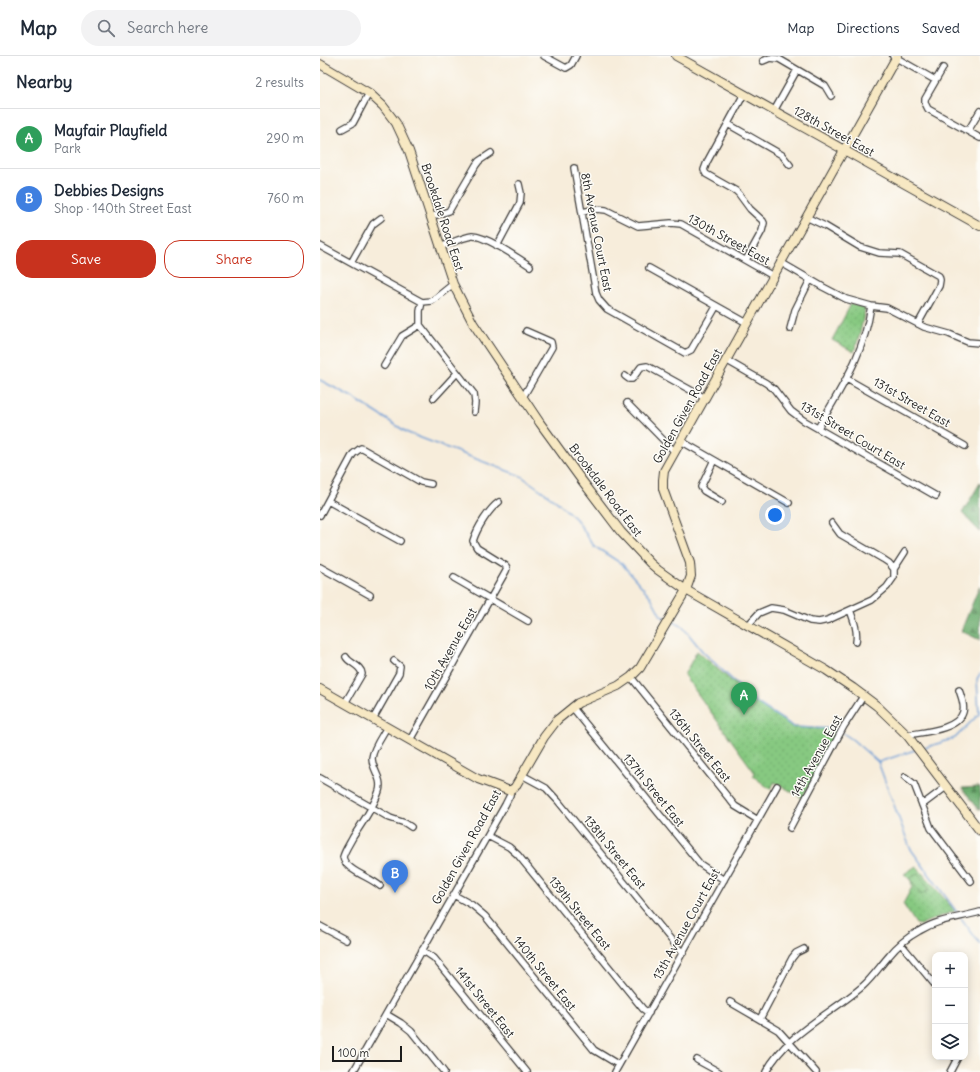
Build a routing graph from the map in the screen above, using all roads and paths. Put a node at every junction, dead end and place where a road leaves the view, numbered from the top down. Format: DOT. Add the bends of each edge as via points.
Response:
graph roads {
  1 [pos="544,56"];
  2 [pos="576,56"];
  3 [pos="676,56"];
  4 [pos="895,57"];
  5 [pos="763,61"];
  6 [pos="320,64"];
  7 [pos="943,68"];
  8 [pos="797,70"];
  9 [pos="935,80"];
  10 [pos="368,93"];
  11 [pos="744,94"];
  12 [pos="831,96"];
  13 [pos="774,111"];
  14 [pos="980,111"];
  15 [pos="728,124"];
  16 [pos="342,129"];
  17 [pos="968,131"];
  18 [pos="980,138"];
  19 [pos="844,150"];
  20 [pos="491,152"];
  21 [pos="790,165"];
  22 [pos="574,168"];
  23 [pos="519,184"];
  24 [pos="582,212"];
  25 [pos="430,217"];
  26 [pos="806,217"];
  27 [pos="381,218"];
  28 [pos="980,226"];
  29 [pos="320,246"];
  30 [pos="497,246"];
  31 [pos="440,247"];
  32 [pos="746,260"];
  33 [pos="780,262"];
  34 [pos="351,263"];
  35 [pos="530,266"];
  36 [pos="649,268"];
  37 [pos="772,276"];
  38 [pos="810,280"];
  39 [pos="453,284"];
  40 [pos="422,302"];
  41 [pos="871,306"];
  42 [pos="716,307"];
  43 [pos="747,323"];
  44 [pos="918,324"];
  45 [pos="420,325"];
  46 [pos="790,329"];
  47 [pos="526,331"];
  48 [pos="980,343"];
  49 [pos="726,360"];
  50 [pos="384,366"];
  51 [pos="457,373"];
  52 [pos="625,376"];
  53 [pos="847,379"];
  54 [pos="523,397"];
  55 [pos="434,398"];
  56 [pos="705,398"];
  57 [pos="627,403"];
  58 [pos="474,412"];
  59 [pos="818,428"];
  60 [pos="681,441"];
  61 [pos="965,446"];
  62 [pos="675,452"];
  63 [pos="714,460"];
  64 [pos="431,484"];
  65 [pos="936,496"];
  66 [pos="328,500"];
  67 [pos="499,502"];
  68 [pos="722,502"];
  69 [pos="789,503"];
  70 [pos="320,513"];
  71 [pos="832,523"];
  72 [pos="400,542"];
  73 [pos="905,552"];
  74 [pos="320,567"];
  75 [pos="894,569"];
  76 [pos="454,578"];
  77 [pos="686,590"];
  78 [pos="370,595"];
  79 [pos="491,600"];
  80 [pos="850,610"];
  81 [pos="528,621"];
  82 [pos="748,625"];
  83 [pos="856,642"];
  84 [pos="346,657"];
  85 [pos="394,661"];
  86 [pos="631,677"];
  87 [pos="320,689"];
  88 [pos="959,690"];
  89 [pos="864,695"];
  90 [pos="346,703"];
  91 [pos="572,707"];
  92 [pos="373,719"];
  93 [pos="387,727"];
  94 [pos="907,735"];
  95 [pos="410,740"];
  96 [pos="522,775"];
  97 [pos="905,777"];
  98 [pos="320,778"];
  99 [pos="777,786"];
  100 [pos="946,787"];
  101 [pos="510,791"];
  102 [pos="922,805"];
  103 [pos="371,807"];
  104 [pos="758,820"];
  105 [pos="411,826"];
  106 [pos="790,828"];
  107 [pos="980,831"];
  108 [pos="488,836"];
  109 [pos="724,880"];
  110 [pos="971,881"];
  111 [pos="380,886"];
  112 [pos="454,895"];
  113 [pos="980,912"];
  114 [pos="321,928"];
  115 [pos="346,940"];
  116 [pos="900,944"];
  117 [pos="804,949"];
  118 [pos="422,950"];
  119 [pos="683,952"];
  120 [pos="932,981"];
  121 [pos="730,1002"];
  122 [pos="648,1013"];
  123 [pos="386,1014"];
  124 [pos="760,1019"];
  125 [pos="790,1042"];
  126 [pos="697,1060"];
  127 [pos="956,1060"];
  128 [pos="619,1065"];
  129 [pos="353,1072"];
  130 [pos="444,1072"];
  131 [pos="527,1072"];
  132 [pos="615,1072"];
  133 [pos="719,1072"];
  134 [pos="766,1072"];
  135 [pos="816,1072"];
  136 [pos="950,1072"];
  1 -- 2 [label="street" via="568,68"];
  3 -- 11 [label="street, 128th Street East"];
  4 -- 9 [label="street"];
  4 -- 19 [label="street, Golden Given Road East"];
  5 -- 8 [label="street" via="770,58 779,59"];
  6 -- 10 [label="street"];
  7 -- 9 [label="street"];
  8 -- 12 [label="street" via="825,86"];
  8 -- 13 [label="street"];
  9 -- 17 [label="street" via="925,99 928,109"];
  10 -- 16 [label="street" via="353,123"];
  10 -- 25 [label="street, Brookdale Road East" via="384,106 400,131"];
  11 -- 13 [label="street, 128th Street East"];
  11 -- 15 [label="street"];
  13 -- 19 [label="street, 128th Street East"];
  14 -- 17 [label="street"];
  15 -- 21 [label="street" via="782,155"];
  15 -- 32 [label="street" via="704,172 736,191 764,223"];
  17 -- 18 [label="street"];
  19 -- 26 [label="street, Golden Given Road East"];
  19 -- 28 [label="street, 128th Street East"];
  20 -- 25 [label="street" via="479,161 449,211"];
  22 -- 24 [label="street, 8th Avenue Court East"];
  23 -- 30 [label="street" via="520,203"];
  24 -- 32 [label="street, 130th Street East" via="606,210 638,226 681,224"];
  24 -- 42 [label="street, 8th Avenue Court East" via="596,293 607,309 685,353 691,350"];
  25 -- 31 [label="street, Brookdale Road East"];
  26 -- 33 [label="street, Golden Given Road East"];
  26 -- 44 [label="street" via="860,247 879,253 900,254 940,277 939,286"];
  27 -- 34 [label="street" via="373,224"];
  29 -- 34 [label="street"];
  30 -- 31 [label="street" via="472,236"];
  30 -- 35 [label="street"];
  31 -- 39 [label="street, Brookdale Road East"];
  32 -- 37 [label="street, 130th Street East"];
  33 -- 37 [label="street, Golden Given Road East"];
  33 -- 38 [label="street, 130th Street East"];
  34 -- 40 [label="street"];
  36 -- 42 [label="street"];
  37 -- 43 [label="street, Golden Given Road East"];
  38 -- 41 [label="street, 130th Street East" via="846,299"];
  38 -- 46 [label="street" via="795,310"];
  39 -- 40 [label="street" via="432,301"];
  39 -- 54 [label="street, Brookdale Road East" via="473,323"];
  40 -- 45 [label="street"];
  41 -- 44 [label="street, 130th Street East" via="887,308"];
  41 -- 53 [label="street" via="862,344"];
  42 -- 43 [label="street"];
  43 -- 49 [label="street, Golden Given Road East"];
  44 -- 48 [label="street, 130th Street East" via="968,342"];
  45 -- 50 [label="street" via="402,336"];
  45 -- 51 [label="street"];
  47 -- 54 [label="street" via="551,342 552,347"];
  49 -- 56 [label="street, Golden Given Road East"];
  49 -- 59 [label="street, 131st Street Court East" via="766,383 793,413"];
  51 -- 55 [label="street"];
  51 -- 58 [label="street" via="474,394"];
  52 -- 56 [label="street" via="632,378 641,367 647,366"];
  53 -- 59 [label="street"];
  53 -- 61 [label="street, 131st Street East"];
  54 -- 77 [label="street, Brookdale Road East" via="621,532 658,570"];
  56 -- 60 [label="street, Golden Given Road East"];
  57 -- 62 [label="street"];
  59 -- 65 [label="street, 131st Street Court East"];
  60 -- 62 [label="street, Golden Given Road East"];
  60 -- 63 [label="street"];
  62 -- 77 [label="street, Golden Given Road East" via="664,471 663,488 690,563 691,576"];
  63 -- 68 [label="street" via="701,487"];
  63 -- 69 [label="street"];
  64 -- 66 [label="street" via="421,482 361,448 353,454"];
  66 -- 70 [label="street"];
  66 -- 72 [label="street"];
  67 -- 79 [label="street, 10th Avenue East" via="492,508 473,541 507,568"];
  71 -- 75 [label="street" via="840,534 890,563"];
  73 -- 75 [label="street"];
  74 -- 78 [label="street"];
  75 -- 80 [label="street" via="894,577 880,594"];
  76 -- 79 [label="street"];
  77 -- 82 [label="street, Brookdale Road East"];
  77 -- 86 [label="street, Golden Given Road East" via="644,663"];
  79 -- 81 [label="street"];
  79 -- 95 [label="street, 10th Avenue East"];
  80 -- 82 [label="street" via="819,622 771,608 759,613"];
  80 -- 83 [label="street" via="856,629"];
  82 -- 89 [label="street, Brookdale Road East"];
  84 -- 90 [label="street" via="362,674"];
  85 -- 92 [label="street" via="400,666 399,672"];
  86 -- 91 [label="street, Golden Given Road East" via="612,689"];
  86 -- 104 [label="street, 136th Street East" via="735,806"];
  87 -- 90 [label="street"];
  88 -- 94 [label="street" via="964,709 955,722 940,729"];
  89 -- 94 [label="street, Brookdale Road East"];
  89 -- 106 [label="street, 14th Avenue East" via="844,726"];
  90 -- 92 [label="street"];
  91 -- 96 [label="street, Golden Given Road East" via="549,729"];
  91 -- 109 [label="street, 137th Street East" via="700,864"];
  92 -- 93 [label="street"];
  93 -- 95 [label="street"];
  93 -- 103 [label="street" via="373,754 372,761 380,785"];
  94 -- 100 [label="street, Brookdale Road East"];
  95 -- 101 [label="street" via="478,779"];
  96 -- 101 [label="street, Golden Given Road East"];
  96 -- 119 [label="street, 138th Street East" via="546,788 558,800"];
  97 -- 102 [label="street" via="914,784"];
  98 -- 103 [label="street"];
  99 -- 104 [label="street, 13th Avenue Court East"];
  100 -- 102 [label="street"];
  100 -- 107 [label="street, Brookdale Road East"];
  101 -- 108 [label="street, Golden Given Road East" via="508,800"];
  102 -- 110 [label="street" via="931,828"];
  103 -- 105 [label="street"];
  103 -- 111 [label="street" via="344,853 344,859 352,868"];
  104 -- 109 [label="street, 13th Avenue Court East"];
  108 -- 112 [label="street, Golden Given Road East"];
  108 -- 122 [label="street, 139th Street East" via="518,855"];
  109 -- 119 [label="street, 13th Avenue Court East"];
  112 -- 118 [label="street, Golden Given Road East"];
  112 -- 128 [label="street, 140th Street East" via="485,916 594,1050"];
  113 -- 116 [label="street" via="929,926"];
  114 -- 115 [label="street"];
  116 -- 120 [label="street"];
  116 -- 125 [label="street" via="863,985"];
  117 -- 124 [label="street" via="792,958"];
  118 -- 123 [label="street, Golden Given Road East"];
  118 -- 131 [label="street, 141st Street East" via="434,958"];
  119 -- 122 [label="street, 13th Avenue Court East"];
  121 -- 124 [label="street"];
  122 -- 128 [label="street, 13th Avenue Court East"];
  123 -- 129 [label="street, Golden Given Road East"];
  123 -- 130 [label="street" via="411,1031"];
  124 -- 125 [label="street" via="778,1030"];
  125 -- 134 [label="street" via="777,1054"];
  125 -- 135 [label="street"];
  126 -- 133 [label="street"];
  127 -- 136 [label="street"];
  128 -- 132 [label="street, 13th Avenue Court East"];
}
